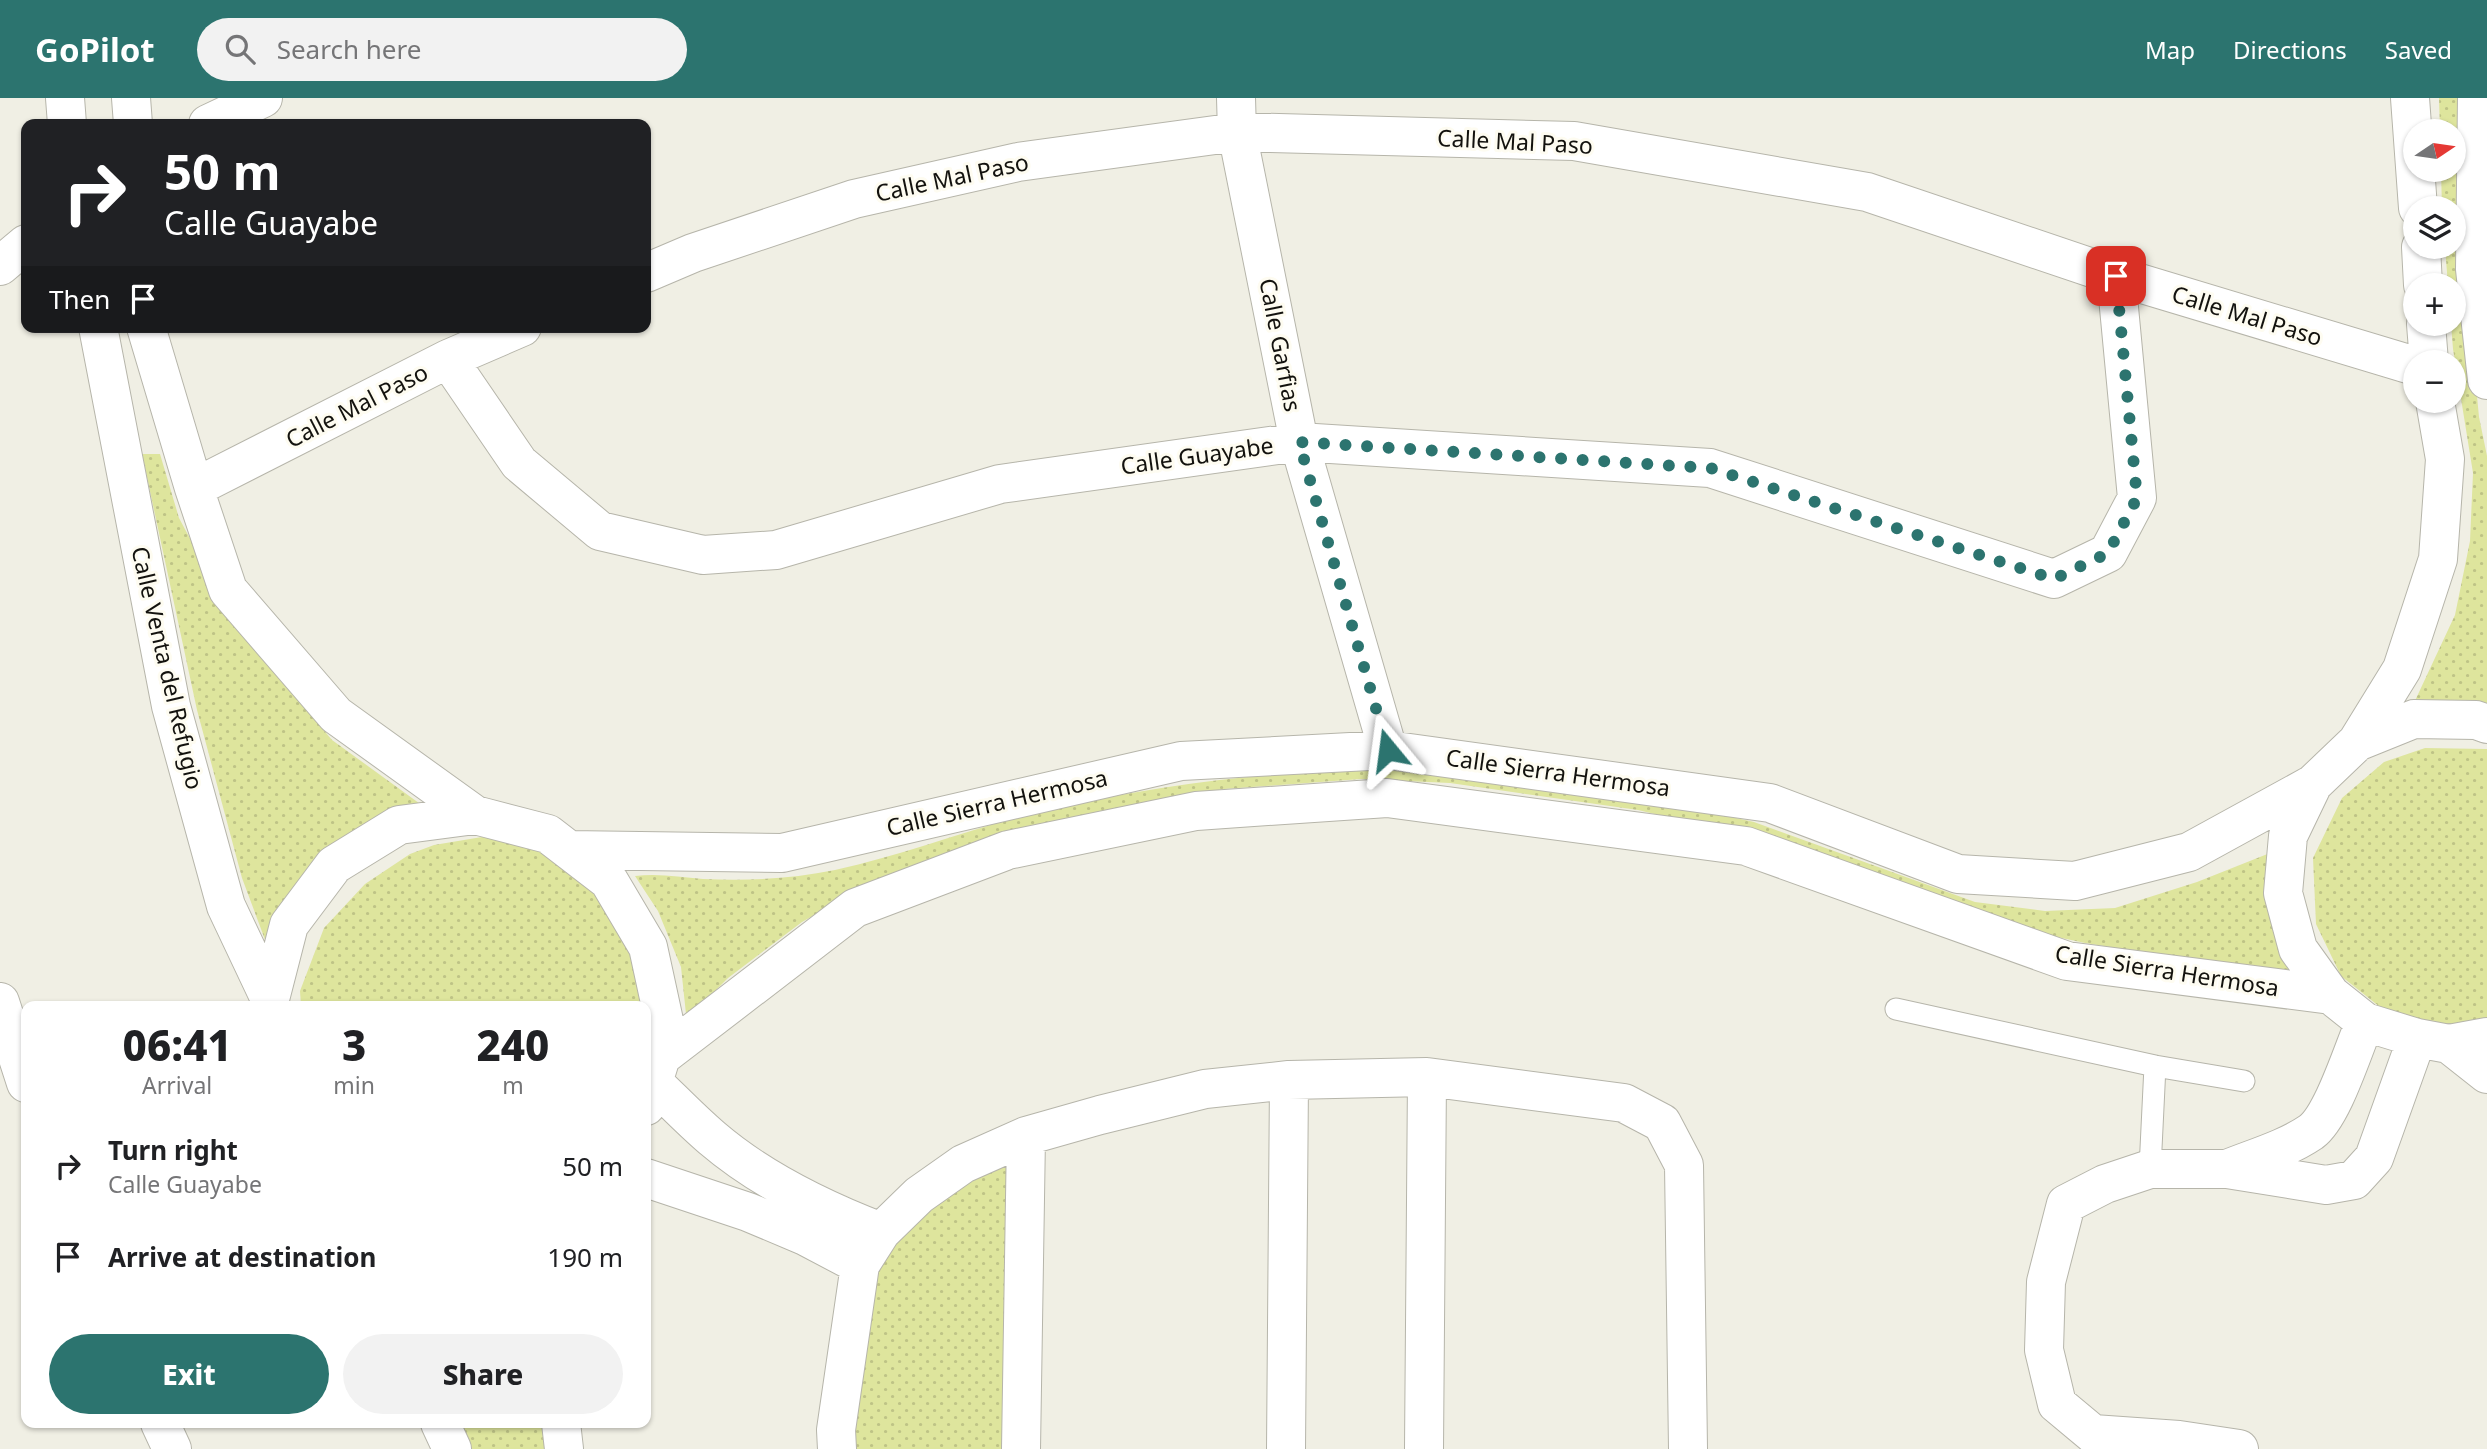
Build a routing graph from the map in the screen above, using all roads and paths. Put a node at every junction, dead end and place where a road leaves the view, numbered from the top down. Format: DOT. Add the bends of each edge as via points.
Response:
graph roads {
  1 [pos="65,98"];
  2 [pos="131,98"];
  3 [pos="263,98"];
  4 [pos="2410,98"];
  5 [pos="2477,98"];
  6 [pos="1236,115"];
  7 [pos="67,119"];
  8 [pos="133,119"];
  9 [pos="219,119"];
  10 [pos="2417,196"];
  11 [pos="21,248"];
  12 [pos="0,266"];
  13 [pos="2481,270"];
  14 [pos="651,271"];
  15 [pos="2116,276"];
  16 [pos="98,333"];
  17 [pos="148,333"];
  18 [pos="508,333"];
  19 [pos="448,359"];
  20 [pos="2403,362"];
  21 [pos="2487,380"];
  22 [pos="2437,413"];
  23 [pos="1299,442"];
  24 [pos="194,488"];
  25 [pos="2487,724"];
  26 [pos="2357,742"];
  27 [pos="1388,750"];
  28 [pos="2313,784"];
  29 [pos="475,815"];
  30 [pos="569,850"];
  31 [pos="2331,996"];
  32 [pos="270,1001"];
  33 [pos="271,1001"];
  34 [pos="0,1002"];
  35 [pos="1896,1009"];
  36 [pos="2365,1022"];
  37 [pos="2487,1037"];
  38 [pos="2433,1041"];
  39 [pos="2155,1066"];
  40 [pos="21,1067"];
  41 [pos="2487,1074"];
  42 [pos="1427,1077"];
  43 [pos="1289,1080"];
  44 [pos="653,1081"];
  45 [pos="2244,1082"];
  46 [pos="1026,1136"];
  47 [pos="2150,1169"];
  48 [pos="2227,1169"];
  49 [pos="651,1180"];
  50 [pos="881,1232"];
  51 [pos="860,1265"];
  52 [pos="162,1428"];
  53 [pos="442,1428"];
  54 [pos="562,1428"];
  55 [pos="172,1449"];
  56 [pos="452,1449"];
  57 [pos="564,1449"];
  58 [pos="837,1449"];
  59 [pos="1021,1449"];
  60 [pos="1286,1449"];
  61 [pos="1424,1449"];
  62 [pos="1688,1449"];
  63 [pos="2239,1449"];
  1 -- 7 [label="street"];
  2 -- 8 [label="street"];
  3 -- 9 [label="street"];
  4 -- 10 [label="street"];
  5 -- 13 [label="street"];
  6 -- 14 [label="street, Calle Mal Paso" via="854,199"];
  6 -- 15 [label="street, Calle Mal Paso" via="1574,141 1867,192"];
  6 -- 23 [label="street, Calle Garfias"];
  11 -- 12 [label="street"];
  13 -- 21 [label="street"];
  15 -- 20 [label="street, Calle Mal Paso"];
  15 -- 23 [label="street, Calle Guayabe" via="2137,498 2108,553 2054,579 1710,468"];
  16 -- 32 [label="street, Calle Venta del Refugio" via="171,706 226,906"];
  17 -- 24 [label="street"];
  18 -- 19 [label="street, Calle Mal Paso"];
  19 -- 23 [label="street, Calle Guayabe" via="519,463 600,531 703,555 776,550 999,484"];
  19 -- 24 [label="street, Calle Mal Paso"];
  22 -- 26 [label="street" via="2445,459 2438,559 2402,669"];
  23 -- 27 [label="street, Calle Garfias"];
  24 -- 29 [label="street" via="228,590 282,653 336,715"];
  25 -- 26 [label="street" via="2414,719"];
  26 -- 28 [label="street"];
  27 -- 28 [label="street, Calle Sierra Hermosa" via="1770,803 1958,874 2075,881 2189,852"];
  27 -- 30 [label="street, Calle Sierra Hermosa" via="1181,761 782,853"];
  28 -- 31 [label="street" via="2288,836 2283,893 2298,949"];
  29 -- 30 [label="street" via="548,834"];
  29 -- 33 [label="street" via="399,825 334,865 289,925"];
  30 -- 44 [label="street" via="609,881 648,947 666,1031"];
  31 -- 36 [label="street"];
  31 -- 44 [label="street, Calle Sierra Hermosa" via="2067,961 1746,846 1387,798 1196,811 1008,850 855,908"];
  34 -- 40 [label="street"];
  35 -- 39 [label="lane"];
  36 -- 38 [label="street"];
  36 -- 48 [label="street" via="2326,1114 2312,1131"];
  37 -- 38 [label="street"];
  38 -- 41 [label="street"];
  38 -- 48 [label="street" via="2374,1158 2354,1180 2326,1185"];
  39 -- 45 [label="lane"];
  39 -- 47 [label="lane"];
  42 -- 43 [label="street"];
  42 -- 61 [label="street"];
  42 -- 62 [label="street" via="1624,1103 1662,1123 1684,1165"];
  43 -- 46 [label="street" via="1205,1089"];
  43 -- 60 [label="street"];
  44 -- 50 [label="street" via="712,1138 751,1167 836,1215"];
  46 -- 50 [label="street" via="964,1164 919,1195"];
  46 -- 59 [label="street"];
  47 -- 48 [label="street"];
  47 -- 63 [label="street" via="2066,1204 2046,1282 2044,1350 2057,1404 2093,1434"];
  49 -- 51 [label="street" via="748,1212"];
  50 -- 51 [label="street"];
  51 -- 58 [label="street"];
  52 -- 55 [label="street"];
  53 -- 56 [label="street"];
  54 -- 57 [label="street"];
}
